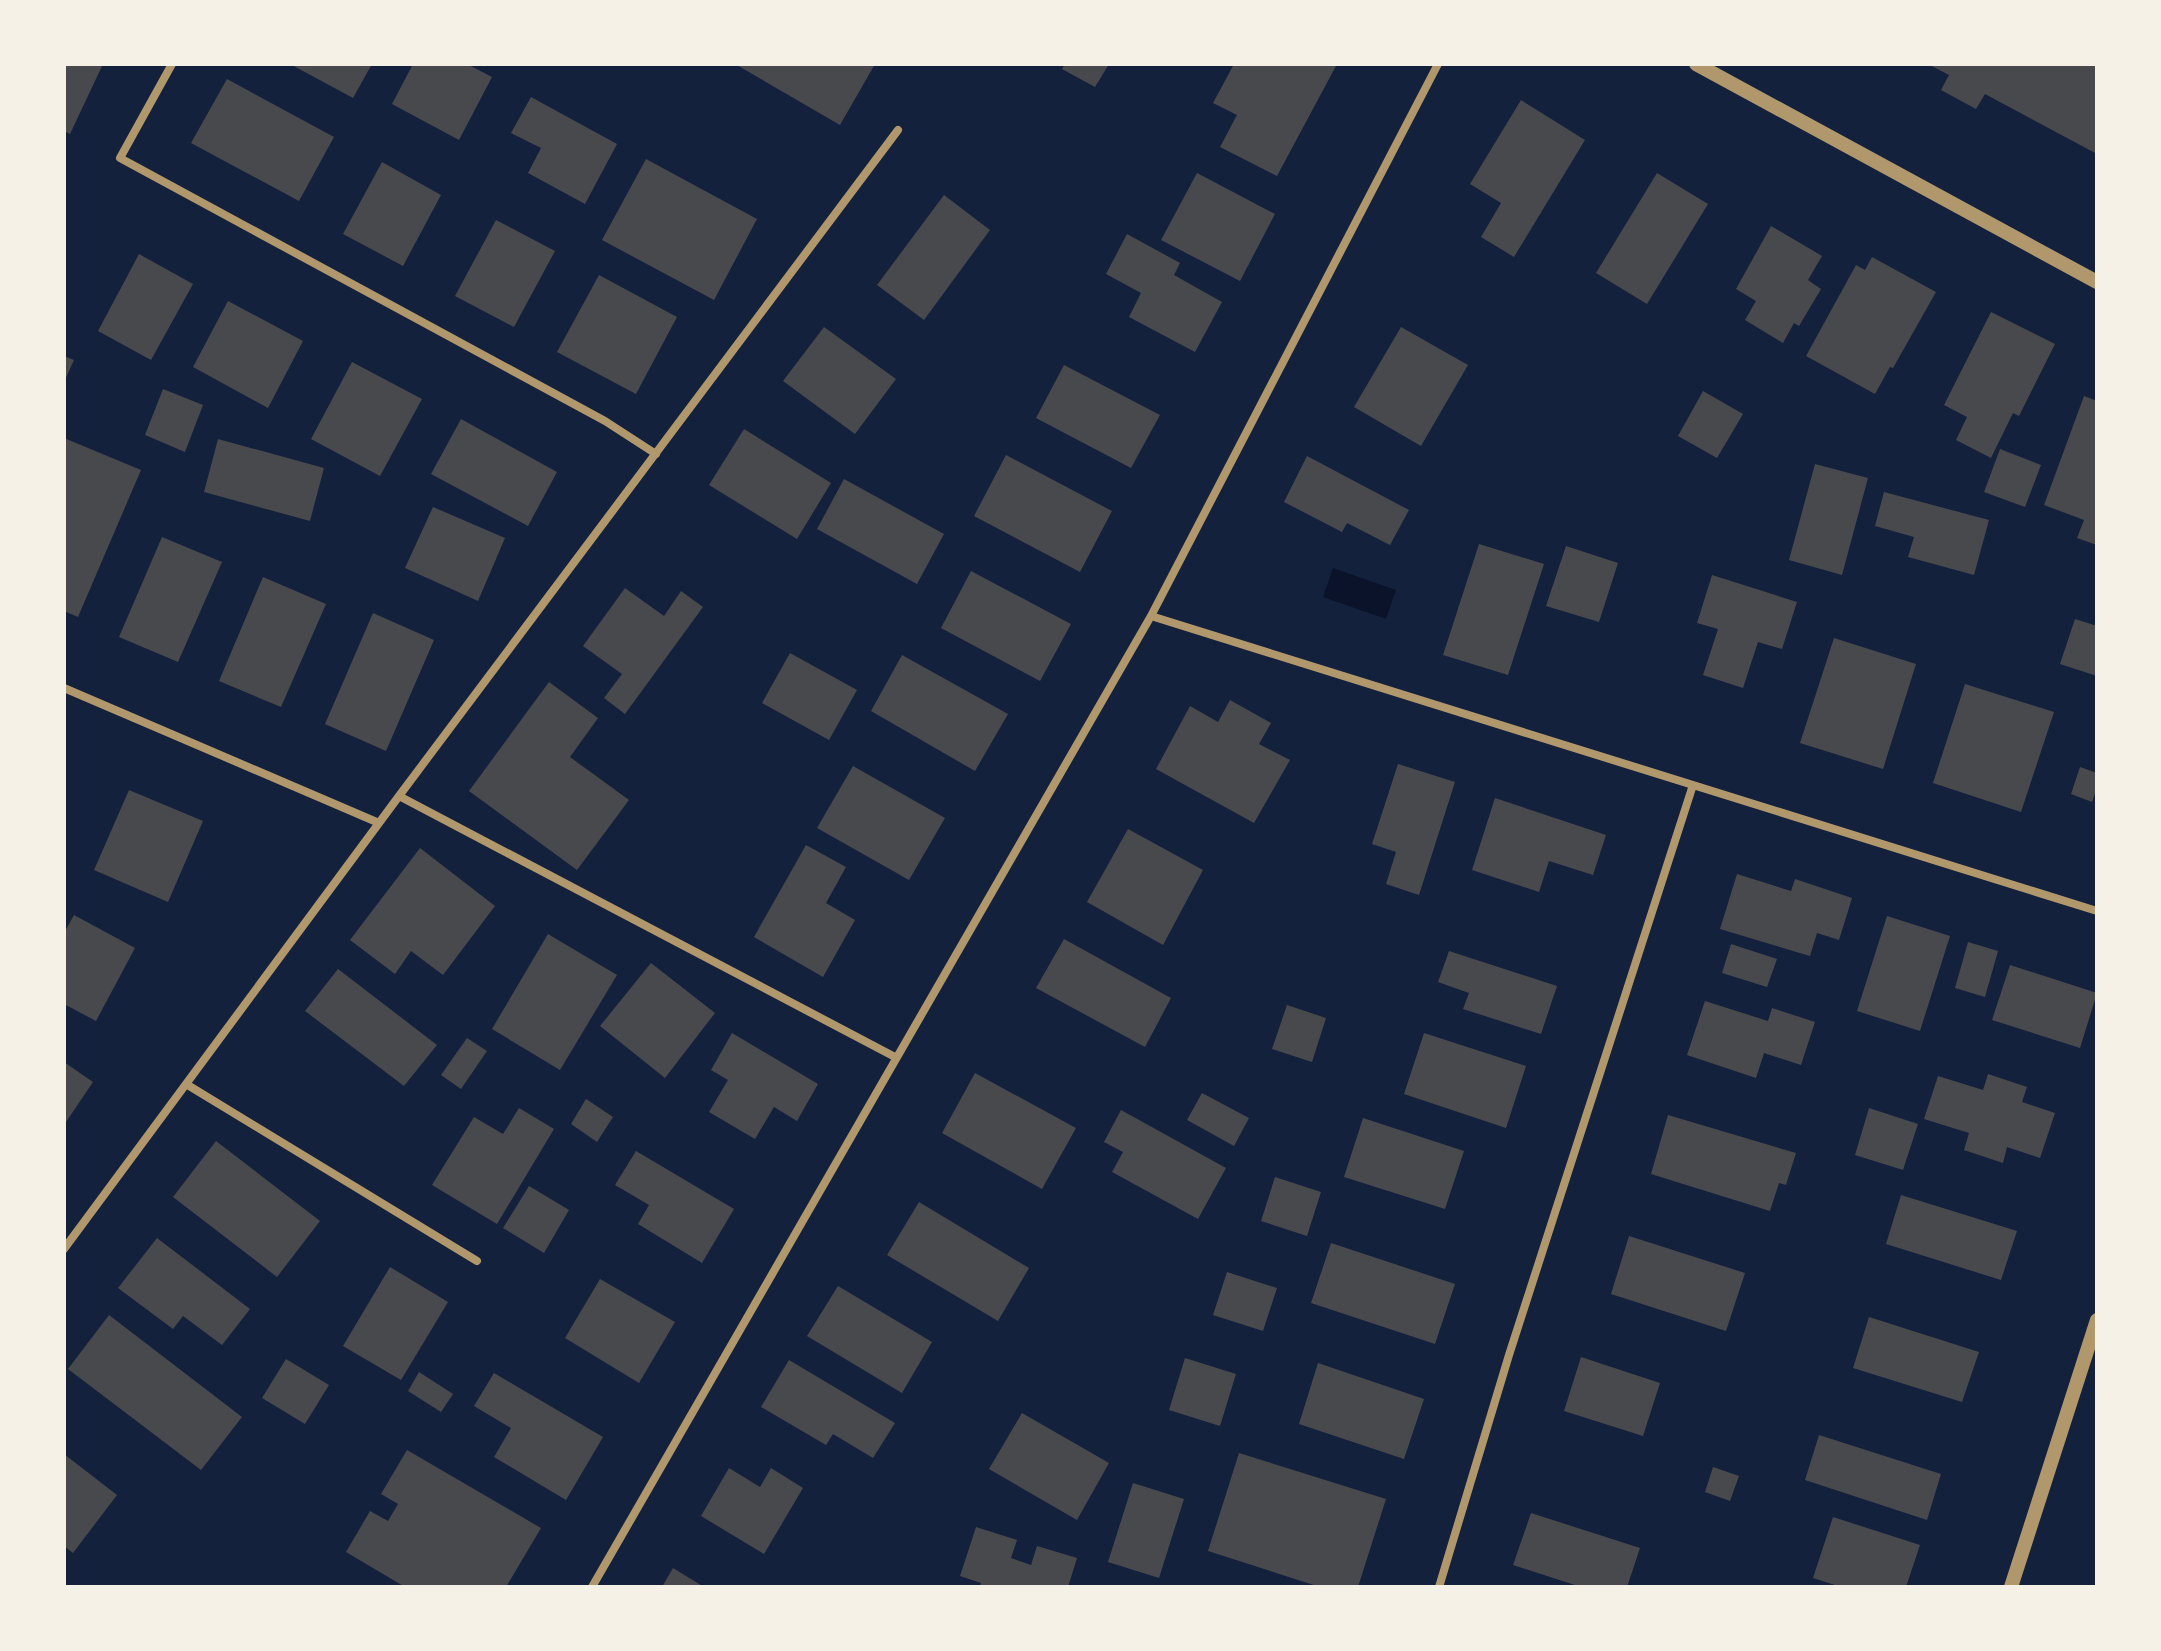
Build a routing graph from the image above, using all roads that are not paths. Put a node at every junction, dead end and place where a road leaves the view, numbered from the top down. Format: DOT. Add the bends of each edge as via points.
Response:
graph roads {
  1 [pos="172,64"];
  2 [pos="1438,64"];
  3 [pos="1696,64"];
  4 [pos="898,130"];
  5 [pos="2097,282"];
  6 [pos="656,454"];
  7 [pos="1151,616"];
  8 [pos="64,688"];
  9 [pos="1693,785"];
  10 [pos="399,796"];
  11 [pos="379,823"];
  12 [pos="2097,911"];
  13 [pos="895,1057"];
  14 [pos="186,1084"];
  15 [pos="64,1249"];
  16 [pos="477,1261"];
  17 [pos="2097,1320"];
  18 [pos="592,1587"];
  19 [pos="1439,1587"];
  20 [pos="2011,1587"];
  1 -- 6 [label="street" via="120,158 605,421"];
  2 -- 7 [label="street"];
  3 -- 5 [label="street"];
  4 -- 6 [label="street"];
  6 -- 10 [label="street"];
  7 -- 9 [label="street"];
  7 -- 13 [label="street"];
  8 -- 11 [label="street"];
  9 -- 12 [label="street"];
  9 -- 19 [label="street"];
  10 -- 11 [label="street"];
  10 -- 13 [label="street"];
  11 -- 14 [label="street"];
  13 -- 18 [label="street"];
  14 -- 15 [label="street"];
  14 -- 16 [label="street"];
  17 -- 20 [label="street"];
}
